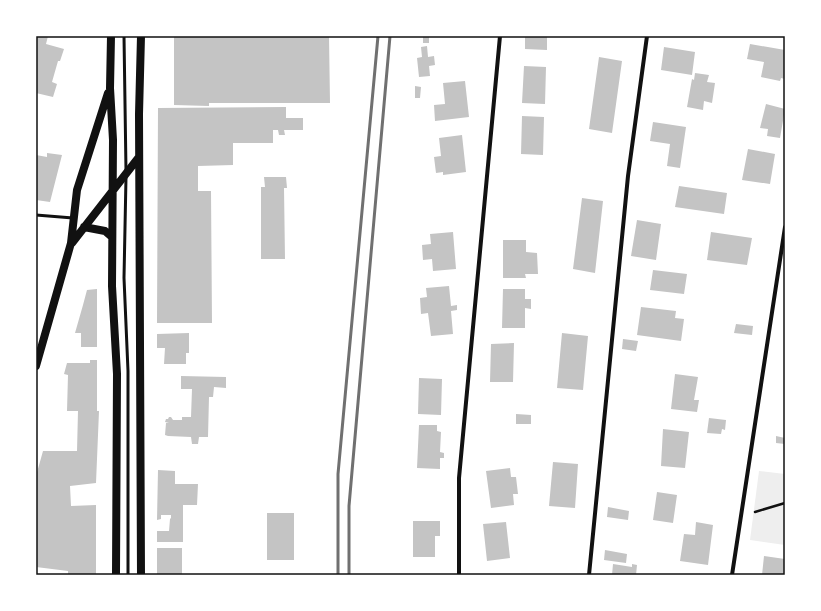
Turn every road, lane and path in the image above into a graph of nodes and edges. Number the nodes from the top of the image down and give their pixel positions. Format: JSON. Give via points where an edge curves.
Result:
{"nodes":[{"id":1,"x":111,"y":36,"type":"edge"},
{"id":2,"x":124,"y":36,"type":"edge"},
{"id":3,"x":141,"y":36,"type":"edge"},
{"id":4,"x":500,"y":36,"type":"edge"},
{"id":5,"x":647,"y":36,"type":"edge"},
{"id":6,"x":110,"y":88,"type":"junction"},
{"id":7,"x":139,"y":157,"type":"junction"},
{"id":8,"x":126,"y":173,"type":"junction"},
{"id":9,"x":112,"y":191,"type":"junction"},
{"id":10,"x":36,"y":215,"type":"edge"},
{"id":11,"x":75,"y":218,"type":"junction"},
{"id":12,"x":84,"y":227,"type":"junction"},
{"id":13,"x":785,"y":227,"type":"edge"},
{"id":14,"x":112,"y":237,"type":"junction"},
{"id":15,"x":71,"y":243,"type":"junction"},
{"id":16,"x":36,"y":366,"type":"edge"},
{"id":17,"x":785,"y":503,"type":"edge"},
{"id":18,"x":739,"y":516,"type":"junction"},
{"id":19,"x":116,"y":575,"type":"edge"},
{"id":20,"x":128,"y":575,"type":"edge"},
{"id":21,"x":141,"y":575,"type":"edge"},
{"id":22,"x":459,"y":575,"type":"edge"},
{"id":23,"x":589,"y":575,"type":"edge"},
{"id":24,"x":732,"y":575,"type":"edge"}],
"edges":[{"from":1,"to":6,"type":"main road"},
{"from":2,"to":8,"type":"lane"},
{"from":3,"to":7,"type":"main road"},
{"from":4,"to":22,"type":"street","via":[[459,478]]},
{"from":5,"to":23,"type":"street","via":[[628,176]]},
{"from":6,"to":9,"type":"main road"},
{"from":6,"to":11,"type":"main road","via":[[77,190]]},
{"from":7,"to":8,"type":"main road"},
{"from":7,"to":21,"type":"main road"},
{"from":8,"to":9,"type":"main road"},
{"from":8,"to":20,"type":"lane","via":[[124,278],[128,371]]},
{"from":9,"to":12,"type":"main road"},
{"from":9,"to":14,"type":"main road"},
{"from":10,"to":11,"type":"lane"},
{"from":11,"to":15,"type":"main road"},
{"from":12,"to":14,"type":"main road","via":[[105,231]]},
{"from":12,"to":15,"type":"main road"},
{"from":13,"to":18,"type":"street"},
{"from":14,"to":19,"type":"main road","via":[[117,374]]},
{"from":15,"to":16,"type":"main road"},
{"from":17,"to":18,"type":"path"},
{"from":18,"to":24,"type":"street"}]}
